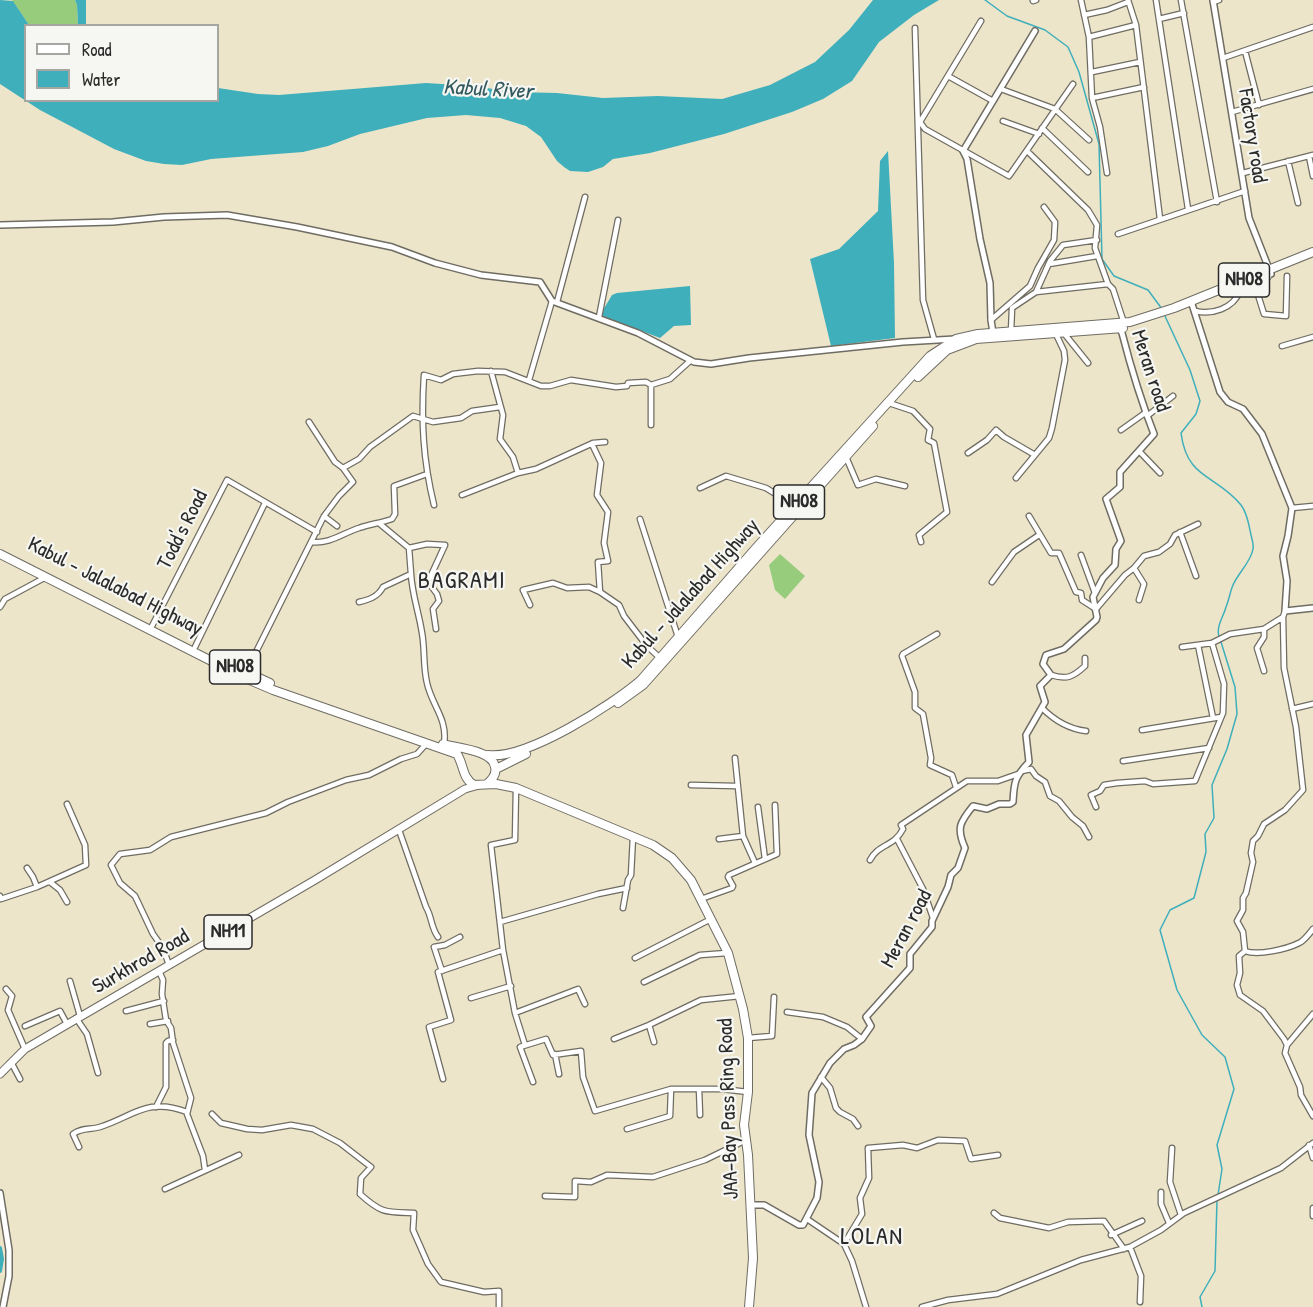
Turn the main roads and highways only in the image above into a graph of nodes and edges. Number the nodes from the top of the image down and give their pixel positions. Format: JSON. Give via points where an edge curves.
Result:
{"nodes":[{"id":1,"x":1313,"y":252,"type":"edge"},
{"id":2,"x":1313,"y":257,"type":"edge"},
{"id":3,"x":1270,"y":272,"type":"junction"},
{"id":4,"x":1237,"y":286,"type":"junction"},
{"id":5,"x":1058,"y":330,"type":"junction"},
{"id":6,"x":912,"y":379,"type":"junction"},
{"id":7,"x":835,"y":465,"type":"junction"},
{"id":8,"x":0,"y":549,"type":"edge"},
{"id":9,"x":759,"y":550,"type":"junction"},
{"id":10,"x":0,"y":554,"type":"edge"},
{"id":11,"x":662,"y":660,"type":"junction"},
{"id":12,"x":559,"y":735,"type":"junction"},
{"id":13,"x":485,"y":754,"type":"junction"},
{"id":14,"x":463,"y":767,"type":"junction"},
{"id":15,"x":496,"y":770,"type":"junction"},
{"id":16,"x":465,"y":776,"type":"junction"},
{"id":17,"x":505,"y":784,"type":"junction"},
{"id":18,"x":483,"y":785,"type":"junction"},
{"id":19,"x":458,"y":793,"type":"junction"},
{"id":20,"x":0,"y":1074,"type":"edge"},
{"id":21,"x":749,"y":1307,"type":"edge"}],
"edges":[{"from":1,"to":3,"type":"highway","name":"Kabul - Jalalabad Highway","number":"NH08"},
{"from":2,"to":3,"type":"highway","name":"Kabul - Jalalabad Highway","number":"NH08"},
{"from":3,"to":4,"type":"highway","name":"Kabul - Jalalabad Highway","number":"NH08"},
{"from":3,"to":4,"type":"highway","name":"Kabul - Jalalabad Highway","number":"NH08"},
{"from":4,"to":5,"type":"highway","name":"Kabul - Jalalabad Highway","number":"NH08","via":[[1140,321]]},
{"from":5,"to":6,"type":"highway","name":"Kabul - Jalalabad Highway","number":"NH08","via":[[976,339],[946,350]]},
{"from":5,"to":6,"type":"highway","name":"Kabul - Jalalabad Highway","number":"NH08","via":[[956,339],[939,348]]},
{"from":6,"to":7,"type":"highway","name":"Kabul - Jalalabad Highway","number":"NH08"},
{"from":6,"to":7,"type":"highway","name":"Kabul - Jalalabad Highway","number":"NH08"},
{"from":7,"to":9,"type":"highway","name":"Kabul - Jalalabad Highway","number":"NH08"},
{"from":8,"to":13,"type":"highway","name":"Kabul - Jalalabad Highway","number":"NH08","via":[[296,694]]},
{"from":9,"to":11,"type":"highway","name":"Kabul - Jalalabad Highway","number":"NH08"},
{"from":9,"to":11,"type":"highway","name":"Kabul - Jalalabad Highway","number":"NH08","via":[[678,637]]},
{"from":10,"to":14,"type":"highway","name":"Kabul - Jalalabad Highway","number":"NH08","via":[[245,678],[457,754]]},
{"from":11,"to":12,"type":"highway","name":"Kabul - Jalalabad Highway","number":"NH08","via":[[624,693]]},
{"from":12,"to":13,"type":"highway","name":"Kabul - Jalalabad Highway","number":"NH08","via":[[519,752]]},
{"from":12,"to":15,"type":"highway","name":"Kabul - Jalalabad Highway","number":"NH08"},
{"from":13,"to":14,"type":"highway","name":"Kabul - Jalalabad Highway","number":"NH08","via":[[473,755]]},
{"from":13,"to":15,"type":"highway"},
{"from":14,"to":16,"type":"highway"},
{"from":15,"to":17,"type":"highway"},
{"from":15,"to":18,"type":"highway","name":"Kabul - Jalalabad Highway","number":"NH08","via":[[491,781]]},
{"from":16,"to":18,"type":"highway","via":[[471,783]]},
{"from":16,"to":19,"type":"main road"},
{"from":17,"to":18,"type":"highway"},
{"from":17,"to":21,"type":"highway","name":"JAA-Bay Pass Ring Road","via":[[652,845],[672,858],[691,880],[728,953],[748,1038],[744,1125],[753,1258]]},
{"from":18,"to":19,"type":"main road","name":"Surkhrod Road","number":"NH11"},
{"from":19,"to":20,"type":"main road","name":"Surkhrod Road","number":"NH11","via":[[25,1049]]}]}
